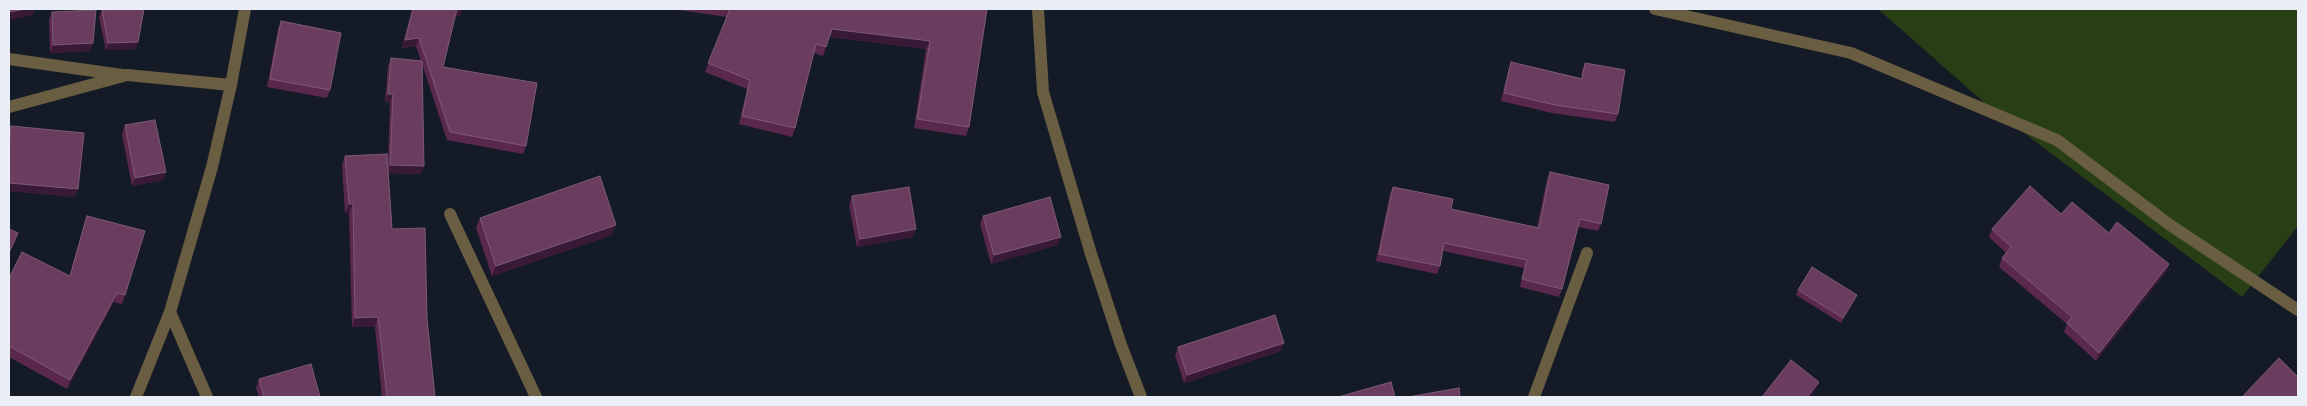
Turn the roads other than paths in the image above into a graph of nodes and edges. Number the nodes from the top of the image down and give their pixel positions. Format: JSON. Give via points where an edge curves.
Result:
{"nodes":[{"id":1,"x":245,"y":9,"type":"edge"},
{"id":2,"x":1038,"y":9,"type":"edge"},
{"id":3,"x":1655,"y":9,"type":"edge"},
{"id":4,"x":9,"y":59,"type":"edge"},
{"id":5,"x":127,"y":75,"type":"junction"},
{"id":6,"x":231,"y":85,"type":"junction"},
{"id":7,"x":9,"y":107,"type":"edge"},
{"id":8,"x":450,"y":214,"type":"dead end"},
{"id":9,"x":1587,"y":253,"type":"dead end"},
{"id":10,"x":2298,"y":310,"type":"edge"},
{"id":11,"x":170,"y":312,"type":"junction"},
{"id":12,"x":136,"y":397,"type":"edge"},
{"id":13,"x":207,"y":397,"type":"edge"},
{"id":14,"x":536,"y":397,"type":"edge"},
{"id":15,"x":1141,"y":397,"type":"edge"},
{"id":16,"x":1534,"y":397,"type":"edge"}],
"edges":[{"from":1,"to":6,"type":"street"},
{"from":2,"to":15,"type":"street","via":[[1043,92],[1091,254]]},
{"from":3,"to":10,"type":"street","via":[[1852,52],[2057,140],[2170,225]]},
{"from":4,"to":5,"type":"street"},
{"from":5,"to":6,"type":"street"},
{"from":5,"to":7,"type":"street"},
{"from":6,"to":11,"type":"street","via":[[212,167]]},
{"from":8,"to":14,"type":"street"},
{"from":9,"to":16,"type":"street"},
{"from":11,"to":12,"type":"street"},
{"from":11,"to":13,"type":"street"}]}
